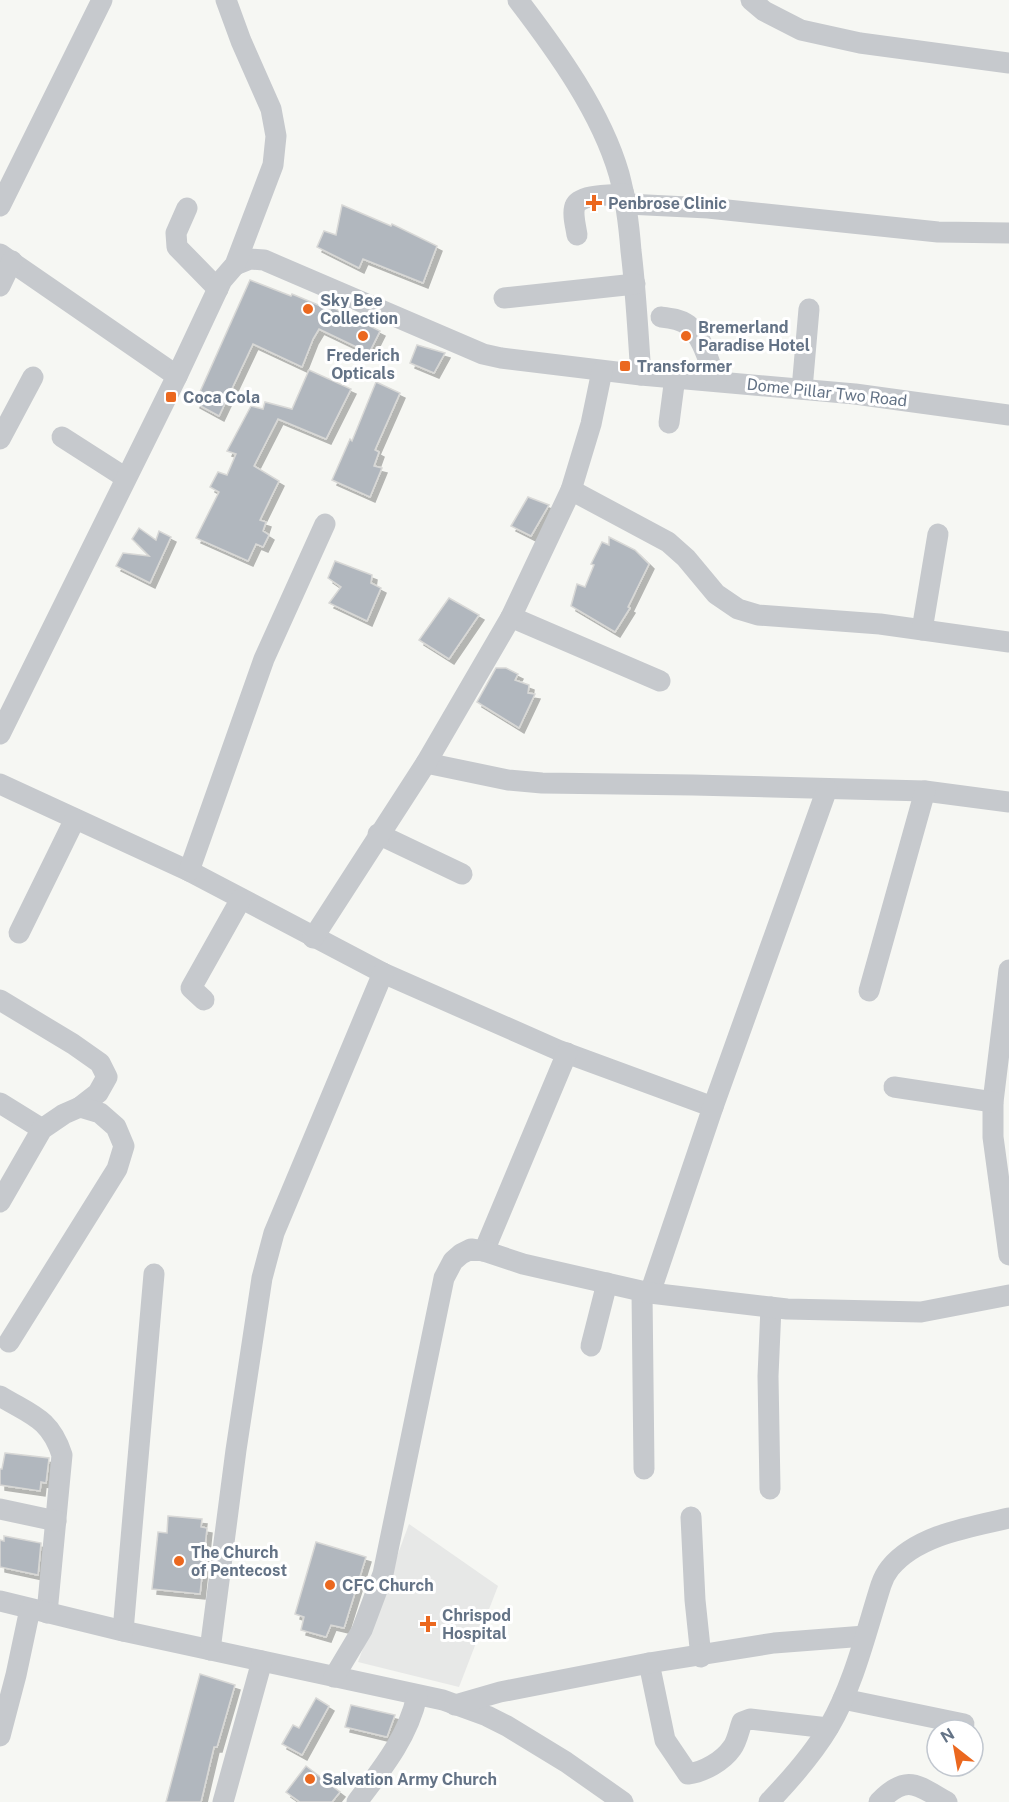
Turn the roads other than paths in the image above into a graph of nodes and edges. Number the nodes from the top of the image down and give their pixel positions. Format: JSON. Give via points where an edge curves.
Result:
{"nodes":[{"id":1,"x":102,"y":0,"type":"edge"},
{"id":2,"x":226,"y":0,"type":"edge"},
{"id":3,"x":518,"y":0,"type":"edge"},
{"id":4,"x":751,"y":0,"type":"edge"},
{"id":5,"x":1009,"y":63,"type":"edge"},
{"id":6,"x":625,"y":199,"type":"junction"},
{"id":7,"x":0,"y":206,"type":"edge"},
{"id":8,"x":187,"y":208,"type":"dead end"},
{"id":9,"x":1009,"y":234,"type":"edge"},
{"id":10,"x":577,"y":235,"type":"dead end"},
{"id":11,"x":6,"y":257,"type":"edge"},
{"id":12,"x":235,"y":265,"type":"junction"},
{"id":13,"x":635,"y":284,"type":"junction"},
{"id":14,"x":0,"y":286,"type":"edge"},
{"id":15,"x":218,"y":289,"type":"junction"},
{"id":16,"x":504,"y":298,"type":"dead end"},
{"id":17,"x":809,"y":309,"type":"dead end"},
{"id":18,"x":661,"y":317,"type":"dead end"},
{"id":19,"x":602,"y":371,"type":"junction"},
{"id":20,"x":641,"y":375,"type":"junction"},
{"id":21,"x":177,"y":376,"type":"junction"},
{"id":22,"x":33,"y":377,"type":"dead end"},
{"id":23,"x":675,"y":377,"type":"junction"},
{"id":24,"x":716,"y":380,"type":"junction"},
{"id":25,"x":802,"y":388,"type":"junction"},
{"id":26,"x":1009,"y":415,"type":"edge"},
{"id":27,"x":669,"y":423,"type":"dead end"},
{"id":28,"x":62,"y":437,"type":"dead end"},
{"id":29,"x":0,"y":439,"type":"edge"},
{"id":30,"x":126,"y":478,"type":"junction"},
{"id":31,"x":571,"y":490,"type":"junction"},
{"id":32,"x":326,"y":524,"type":"dead end"},
{"id":33,"x":938,"y":534,"type":"dead end"},
{"id":34,"x":511,"y":617,"type":"junction"},
{"id":35,"x":922,"y":630,"type":"junction"},
{"id":36,"x":1009,"y":642,"type":"edge"},
{"id":37,"x":660,"y":681,"type":"dead end"},
{"id":38,"x":0,"y":734,"type":"edge"},
{"id":39,"x":426,"y":763,"type":"junction"},
{"id":40,"x":0,"y":784,"type":"edge"},
{"id":41,"x":828,"y":789,"type":"junction"},
{"id":42,"x":925,"y":791,"type":"junction"},
{"id":43,"x":1009,"y":802,"type":"edge"},
{"id":44,"x":75,"y":819,"type":"junction"},
{"id":45,"x":378,"y":834,"type":"junction"},
{"id":46,"x":189,"y":871,"type":"junction"},
{"id":47,"x":462,"y":874,"type":"dead end"},
{"id":48,"x":241,"y":899,"type":"junction"},
{"id":49,"x":19,"y":933,"type":"dead end"},
{"id":50,"x":313,"y":938,"type":"junction"},
{"id":51,"x":1009,"y":970,"type":"edge"},
{"id":52,"x":383,"y":973,"type":"junction"},
{"id":53,"x":869,"y":990,"type":"dead end"},
{"id":54,"x":0,"y":1000,"type":"edge"},
{"id":55,"x":204,"y":1000,"type":"dead end"},
{"id":56,"x":567,"y":1053,"type":"junction"},
{"id":57,"x":894,"y":1087,"type":"dead end"},
{"id":58,"x":993,"y":1102,"type":"junction"},
{"id":59,"x":0,"y":1103,"type":"edge"},
{"id":60,"x":80,"y":1107,"type":"junction"},
{"id":61,"x":713,"y":1107,"type":"junction"},
{"id":62,"x":42,"y":1129,"type":"junction"},
{"id":63,"x":0,"y":1202,"type":"edge"},
{"id":64,"x":484,"y":1251,"type":"junction"},
{"id":65,"x":1009,"y":1255,"type":"edge"},
{"id":66,"x":154,"y":1274,"type":"dead end"},
{"id":67,"x":606,"y":1283,"type":"junction"},
{"id":68,"x":646,"y":1292,"type":"junction"},
{"id":69,"x":1009,"y":1294,"type":"edge"},
{"id":70,"x":771,"y":1307,"type":"junction"},
{"id":71,"x":9,"y":1342,"type":"dead end"},
{"id":72,"x":591,"y":1346,"type":"dead end"},
{"id":73,"x":0,"y":1396,"type":"edge"},
{"id":74,"x":644,"y":1469,"type":"dead end"},
{"id":75,"x":770,"y":1489,"type":"dead end"},
{"id":76,"x":0,"y":1509,"type":"edge"},
{"id":77,"x":692,"y":1517,"type":"dead end"},
{"id":78,"x":1009,"y":1518,"type":"edge"},
{"id":79,"x":56,"y":1521,"type":"junction"},
{"id":80,"x":0,"y":1601,"type":"edge"},
{"id":81,"x":38,"y":1611,"type":"junction"},
{"id":82,"x":123,"y":1631,"type":"junction"},
{"id":83,"x":865,"y":1636,"type":"junction"},
{"id":84,"x":210,"y":1650,"type":"junction"},
{"id":85,"x":701,"y":1656,"type":"junction"},
{"id":86,"x":262,"y":1661,"type":"junction"},
{"id":87,"x":649,"y":1663,"type":"junction"},
{"id":88,"x":334,"y":1677,"type":"junction"},
{"id":89,"x":417,"y":1695,"type":"junction"},
{"id":90,"x":843,"y":1699,"type":"junction"},
{"id":91,"x":455,"y":1705,"type":"junction"},
{"id":92,"x":935,"y":1718,"type":"edge"},
{"id":93,"x":828,"y":1728,"type":"junction"},
{"id":94,"x":0,"y":1736,"type":"edge"},
{"id":95,"x":223,"y":1802,"type":"edge"},
{"id":96,"x":357,"y":1802,"type":"edge"},
{"id":97,"x":623,"y":1802,"type":"edge"},
{"id":98,"x":769,"y":1802,"type":"edge"},
{"id":99,"x":879,"y":1802,"type":"edge"},
{"id":100,"x":947,"y":1802,"type":"edge"}],
"edges":[{"from":1,"to":7,"type":"street"},
{"from":2,"to":12,"type":"street","via":[[271,109],[276,136],[273,165]]},
{"from":3,"to":6,"type":"street","via":[[587,104],[614,157]]},
{"from":4,"to":5,"type":"street","via":[[801,30],[860,43]]},
{"from":6,"to":9,"type":"street","via":[[938,232]]},
{"from":6,"to":10,"type":"street","via":[[589,197],[579,201],[574,212]]},
{"from":6,"to":13,"type":"street"},
{"from":8,"to":15,"type":"street","via":[[176,233],[177,247]]},
{"from":11,"to":14,"type":"street"},
{"from":11,"to":21,"type":"street"},
{"from":12,"to":15,"type":"street"},
{"from":12,"to":19,"type":"street","name":"Dome Pillar Two Road","via":[[250,259],[264,260],[483,354]]},
{"from":13,"to":16,"type":"street"},
{"from":13,"to":20,"type":"street"},
{"from":15,"to":21,"type":"street"},
{"from":17,"to":25,"type":"street"},
{"from":18,"to":24,"type":"street","via":[[688,325]]},
{"from":19,"to":20,"type":"street","name":"Dome Pillar Two Road"},
{"from":19,"to":31,"type":"street"},
{"from":20,"to":23,"type":"street","name":"Dome Pillar Two Road"},
{"from":21,"to":30,"type":"street"},
{"from":22,"to":29,"type":"street"},
{"from":23,"to":24,"type":"street","name":"Dome Pillar Two Road"},
{"from":23,"to":27,"type":"street"},
{"from":24,"to":25,"type":"street","name":"Dome Pillar Two Road"},
{"from":25,"to":26,"type":"street","name":"Dome Pillar Two Road"},
{"from":28,"to":30,"type":"street"},
{"from":30,"to":38,"type":"street"},
{"from":31,"to":34,"type":"street"},
{"from":31,"to":35,"type":"street","via":[[668,542],[716,594],[738,609],[758,615]]},
{"from":32,"to":46,"type":"street","via":[[264,659]]},
{"from":33,"to":35,"type":"street"},
{"from":34,"to":37,"type":"street"},
{"from":34,"to":39,"type":"street"},
{"from":35,"to":36,"type":"street"},
{"from":39,"to":41,"type":"street","via":[[542,783]]},
{"from":39,"to":45,"type":"street"},
{"from":40,"to":44,"type":"street"},
{"from":41,"to":42,"type":"street"},
{"from":41,"to":61,"type":"street"},
{"from":42,"to":43,"type":"street"},
{"from":42,"to":53,"type":"street"},
{"from":44,"to":46,"type":"street"},
{"from":44,"to":49,"type":"street"},
{"from":45,"to":47,"type":"street"},
{"from":45,"to":50,"type":"street"},
{"from":46,"to":48,"type":"street"},
{"from":48,"to":50,"type":"street"},
{"from":48,"to":55,"type":"street","via":[[191,988]]},
{"from":50,"to":52,"type":"street"},
{"from":51,"to":58,"type":"street"},
{"from":52,"to":56,"type":"street"},
{"from":52,"to":84,"type":"street","via":[[273,1233],[236,1450]]},
{"from":54,"to":60,"type":"street","via":[[100,1063],[107,1077],[98,1093]]},
{"from":56,"to":61,"type":"street"},
{"from":56,"to":64,"type":"street"},
{"from":57,"to":58,"type":"street"},
{"from":58,"to":65,"type":"street","via":[[993,1137]]},
{"from":59,"to":62,"type":"street"},
{"from":60,"to":62,"type":"street"},
{"from":60,"to":71,"type":"street","via":[[100,1113],[116,1127],[124,1146],[117,1169]]},
{"from":61,"to":68,"type":"street"},
{"from":62,"to":63,"type":"street"},
{"from":64,"to":67,"type":"street"},
{"from":64,"to":88,"type":"street","via":[[461,1254],[444,1278],[383,1574],[362,1630]]},
{"from":66,"to":82,"type":"street"},
{"from":67,"to":68,"type":"street"},
{"from":67,"to":72,"type":"street"},
{"from":68,"to":70,"type":"street"},
{"from":68,"to":74,"type":"street"},
{"from":69,"to":70,"type":"street","via":[[921,1312]]},
{"from":70,"to":75,"type":"street"},
{"from":73,"to":79,"type":"street","via":[[46,1424],[57,1441],[62,1455]]},
{"from":76,"to":79,"type":"street"},
{"from":77,"to":85,"type":"street"},
{"from":78,"to":83,"type":"street","via":[[952,1532],[903,1555],[889,1569],[881,1585]]},
{"from":79,"to":81,"type":"street"},
{"from":80,"to":81,"type":"street"},
{"from":81,"to":82,"type":"street"},
{"from":81,"to":94,"type":"street"},
{"from":82,"to":84,"type":"street"},
{"from":83,"to":85,"type":"street","via":[[774,1643]]},
{"from":83,"to":90,"type":"street"},
{"from":84,"to":86,"type":"street"},
{"from":85,"to":87,"type":"street"},
{"from":86,"to":88,"type":"street"},
{"from":86,"to":95,"type":"street"},
{"from":87,"to":91,"type":"street","via":[[500,1692]]},
{"from":87,"to":93,"type":"street","via":[[665,1740],[688,1774],[702,1771],[734,1747],[742,1722],[750,1719]]},
{"from":88,"to":89,"type":"street"},
{"from":89,"to":91,"type":"street"},
{"from":89,"to":96,"type":"street","via":[[408,1726]]},
{"from":90,"to":92,"type":"street"},
{"from":90,"to":93,"type":"street"},
{"from":91,"to":97,"type":"street","via":[[507,1726]]},
{"from":93,"to":98,"type":"street","via":[[792,1778]]},
{"from":99,"to":100,"type":"street","via":[[904,1784],[917,1785]]}]}
